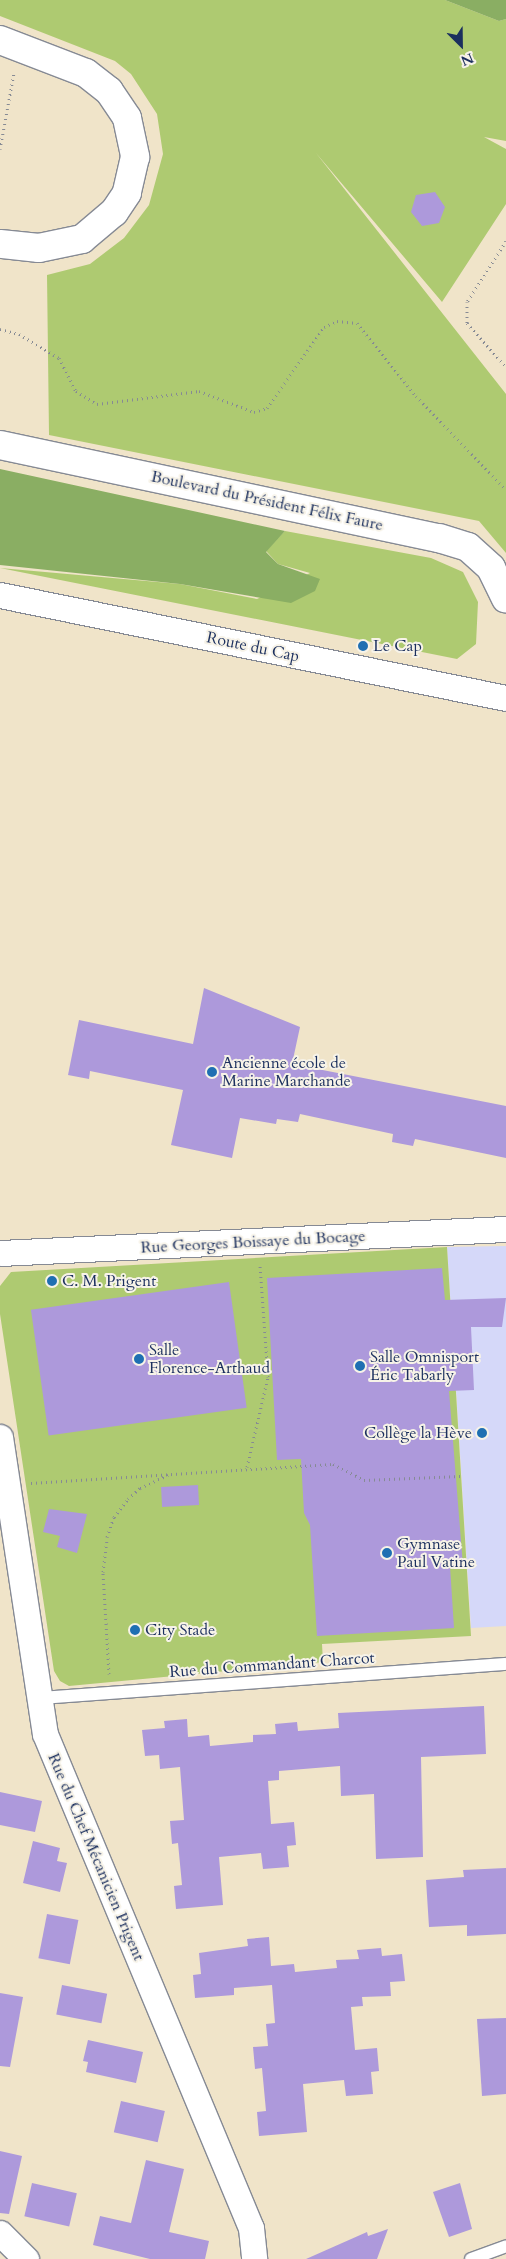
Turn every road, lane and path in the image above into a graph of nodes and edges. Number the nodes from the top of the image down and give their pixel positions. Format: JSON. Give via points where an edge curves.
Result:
{"nodes":[{"id":1,"x":0,"y":40,"type":"edge"},
{"id":2,"x":15,"y":68,"type":"dead end"},
{"id":3,"x":0,"y":149,"type":"edge"},
{"id":4,"x":506,"y":241,"type":"edge"},
{"id":5,"x":0,"y":244,"type":"edge"},
{"id":6,"x":0,"y":329,"type":"edge"},
{"id":7,"x":506,"y":367,"type":"edge"},
{"id":8,"x":0,"y":445,"type":"edge"},
{"id":9,"x":506,"y":490,"type":"edge"},
{"id":10,"x":0,"y":594,"type":"edge"},
{"id":11,"x":506,"y":599,"type":"edge"},
{"id":12,"x":506,"y":698,"type":"edge"},
{"id":13,"x":506,"y":1229,"type":"edge"},
{"id":14,"x":239,"y":1244,"type":"junction"},
{"id":15,"x":0,"y":1253,"type":"edge"},
{"id":16,"x":0,"y":1437,"type":"edge"},
{"id":17,"x":247,"y":1467,"type":"junction"},
{"id":18,"x":176,"y":1472,"type":"junction"},
{"id":19,"x":461,"y":1476,"type":"dead end"},
{"id":20,"x":7,"y":1486,"type":"junction"},
{"id":21,"x":506,"y":1664,"type":"edge"},
{"id":22,"x":110,"y":1693,"type":"junction"},
{"id":23,"x":40,"y":1698,"type":"junction"},
{"id":24,"x":0,"y":2233,"type":"edge"},
{"id":25,"x":506,"y":2246,"type":"edge"},
{"id":26,"x":26,"y":2259,"type":"edge"},
{"id":27,"x":254,"y":2259,"type":"edge"},
{"id":28,"x":471,"y":2259,"type":"edge"}],
"edges":[{"from":1,"to":5,"type":"street","via":[[86,73],[109,91],[127,118],[135,157],[126,193],[114,212],[82,239],[39,248]]},
{"from":2,"to":3,"type":"path"},
{"from":4,"to":7,"type":"path","via":[[468,302],[467,323]]},
{"from":6,"to":9,"type":"path","via":[[19,334],[59,358],[76,391],[97,404],[199,391],[254,412],[267,408],[324,327],[337,321],[357,323],[416,396]]},
{"from":8,"to":11,"type":"street","name":"Boulevard du Président Félix Faure","via":[[439,538],[468,547],[491,568]]},
{"from":10,"to":12,"type":"street","name":"Route du Cap"},
{"from":13,"to":14,"type":"street","name":"Rue Georges Boissaye du Bocage"},
{"from":14,"to":15,"type":"street","name":"Rue Georges Boissaye du Bocage"},
{"from":14,"to":17,"type":"path","via":[[240,1255],[259,1256],[268,1377]]},
{"from":16,"to":20,"type":"street","name":"Rue du Chef Mécanicien Prigent"},
{"from":17,"to":18,"type":"path"},
{"from":17,"to":19,"type":"path","via":[[333,1464],[364,1480]]},
{"from":18,"to":20,"type":"path"},
{"from":18,"to":22,"type":"path","via":[[140,1488],[114,1517],[107,1537],[103,1572]]},
{"from":20,"to":23,"type":"street","name":"Rue du Chef Mécanicien Prigent"},
{"from":21,"to":22,"type":"lane","name":"Rue du Commandant Charcot"},
{"from":22,"to":23,"type":"lane","name":"Rue du Commandant Charcot"},
{"from":23,"to":27,"type":"street","name":"Rue du Chef Mécanicien Prigent","via":[[45,1734],[60,1775],[251,2228]]},
{"from":24,"to":26,"type":"street"},
{"from":25,"to":28,"type":"lane"}]}
